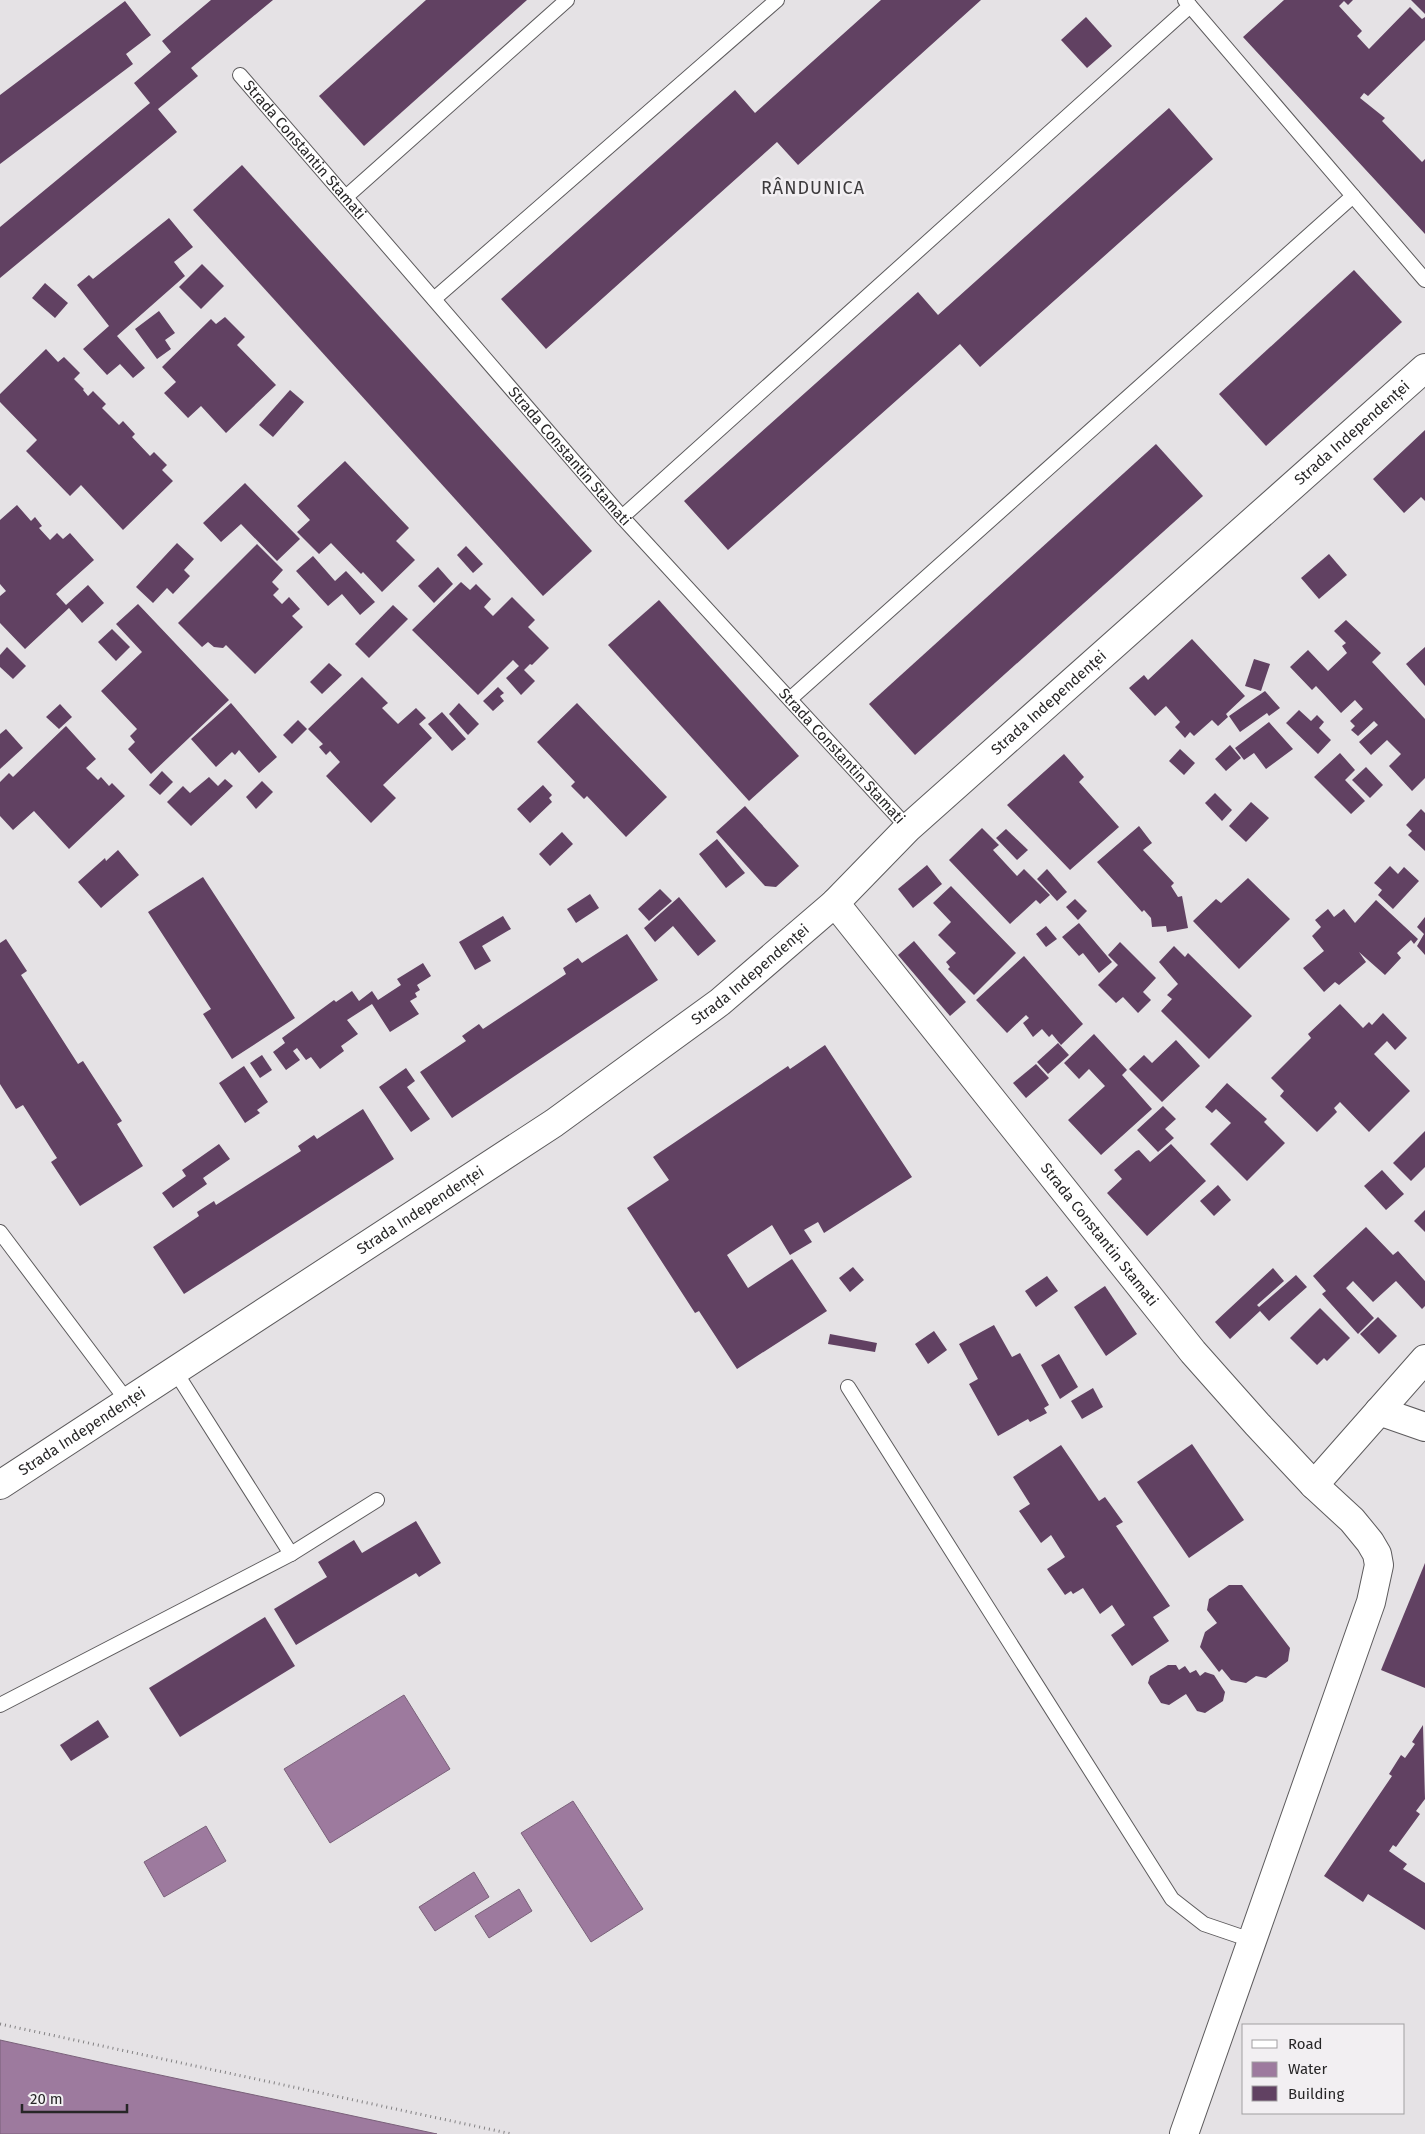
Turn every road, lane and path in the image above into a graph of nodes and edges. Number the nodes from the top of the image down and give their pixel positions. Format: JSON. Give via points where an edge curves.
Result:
{"nodes":[{"id":1,"x":567,"y":0,"type":"edge"},
{"id":2,"x":777,"y":0,"type":"edge"},
{"id":3,"x":1188,"y":3,"type":"edge"},
{"id":4,"x":240,"y":75,"type":"dead end"},
{"id":5,"x":346,"y":196,"type":"junction"},
{"id":6,"x":1353,"y":196,"type":"junction"},
{"id":7,"x":1425,"y":280,"type":"edge"},
{"id":8,"x":434,"y":299,"type":"junction"},
{"id":9,"x":1425,"y":368,"type":"edge"},
{"id":10,"x":622,"y":517,"type":"junction"},
{"id":11,"x":790,"y":699,"type":"junction"},
{"id":12,"x":908,"y":828,"type":"junction"},
{"id":13,"x":835,"y":902,"type":"junction"},
{"id":14,"x":0,"y":1232,"type":"edge"},
{"id":15,"x":1425,"y":1359,"type":"edge"},
{"id":16,"x":175,"y":1371,"type":"junction"},
{"id":17,"x":848,"y":1387,"type":"dead end"},
{"id":18,"x":128,"y":1402,"type":"junction"},
{"id":19,"x":1379,"y":1411,"type":"junction"},
{"id":20,"x":1425,"y":1427,"type":"edge"},
{"id":21,"x":0,"y":1485,"type":"edge"},
{"id":22,"x":1314,"y":1485,"type":"junction"},
{"id":23,"x":377,"y":1500,"type":"dead end"},
{"id":24,"x":291,"y":1554,"type":"junction"},
{"id":25,"x":0,"y":1705,"type":"edge"},
{"id":26,"x":1251,"y":1940,"type":"junction"},
{"id":27,"x":0,"y":2024,"type":"edge"},
{"id":28,"x":512,"y":2134,"type":"edge"},
{"id":29,"x":1184,"y":2134,"type":"edge"}],
"edges":[{"from":1,"to":5,"type":"lane"},
{"from":2,"to":8,"type":"lane"},
{"from":3,"to":6,"type":"lane"},
{"from":3,"to":10,"type":"lane"},
{"from":4,"to":5,"type":"lane","name":"Strada Constantin Stamati"},
{"from":5,"to":8,"type":"lane","name":"Strada Constantin Stamati"},
{"from":6,"to":7,"type":"lane"},
{"from":6,"to":11,"type":"lane"},
{"from":8,"to":10,"type":"lane","name":"Strada Constantin Stamati"},
{"from":9,"to":12,"type":"street","name":"Strada Independenței"},
{"from":10,"to":11,"type":"lane","name":"Strada Constantin Stamati"},
{"from":11,"to":12,"type":"lane","name":"Strada Constantin Stamati"},
{"from":12,"to":13,"type":"street","name":"Strada Independenței"},
{"from":13,"to":16,"type":"street","name":"Strada Independenței","via":[[720,1002],[554,1123]]},
{"from":13,"to":22,"type":"street","name":"Strada Constantin Stamati","via":[[1193,1352]]},
{"from":14,"to":18,"type":"lane"},
{"from":15,"to":19,"type":"street"},
{"from":16,"to":18,"type":"street","name":"Strada Independenței"},
{"from":16,"to":24,"type":"lane"},
{"from":17,"to":26,"type":"lane","via":[[1172,1899],[1204,1924]]},
{"from":18,"to":21,"type":"street","name":"Strada Independenței"},
{"from":19,"to":20,"type":"street"},
{"from":19,"to":22,"type":"street"},
{"from":22,"to":26,"type":"street","name":"Strada Constantin Stamati","via":[[1352,1520],[1370,1542],[1377,1554],[1379,1574]]},
{"from":23,"to":24,"type":"lane"},
{"from":24,"to":25,"type":"lane"},
{"from":26,"to":29,"type":"street"},
{"from":27,"to":28,"type":"path"}]}
